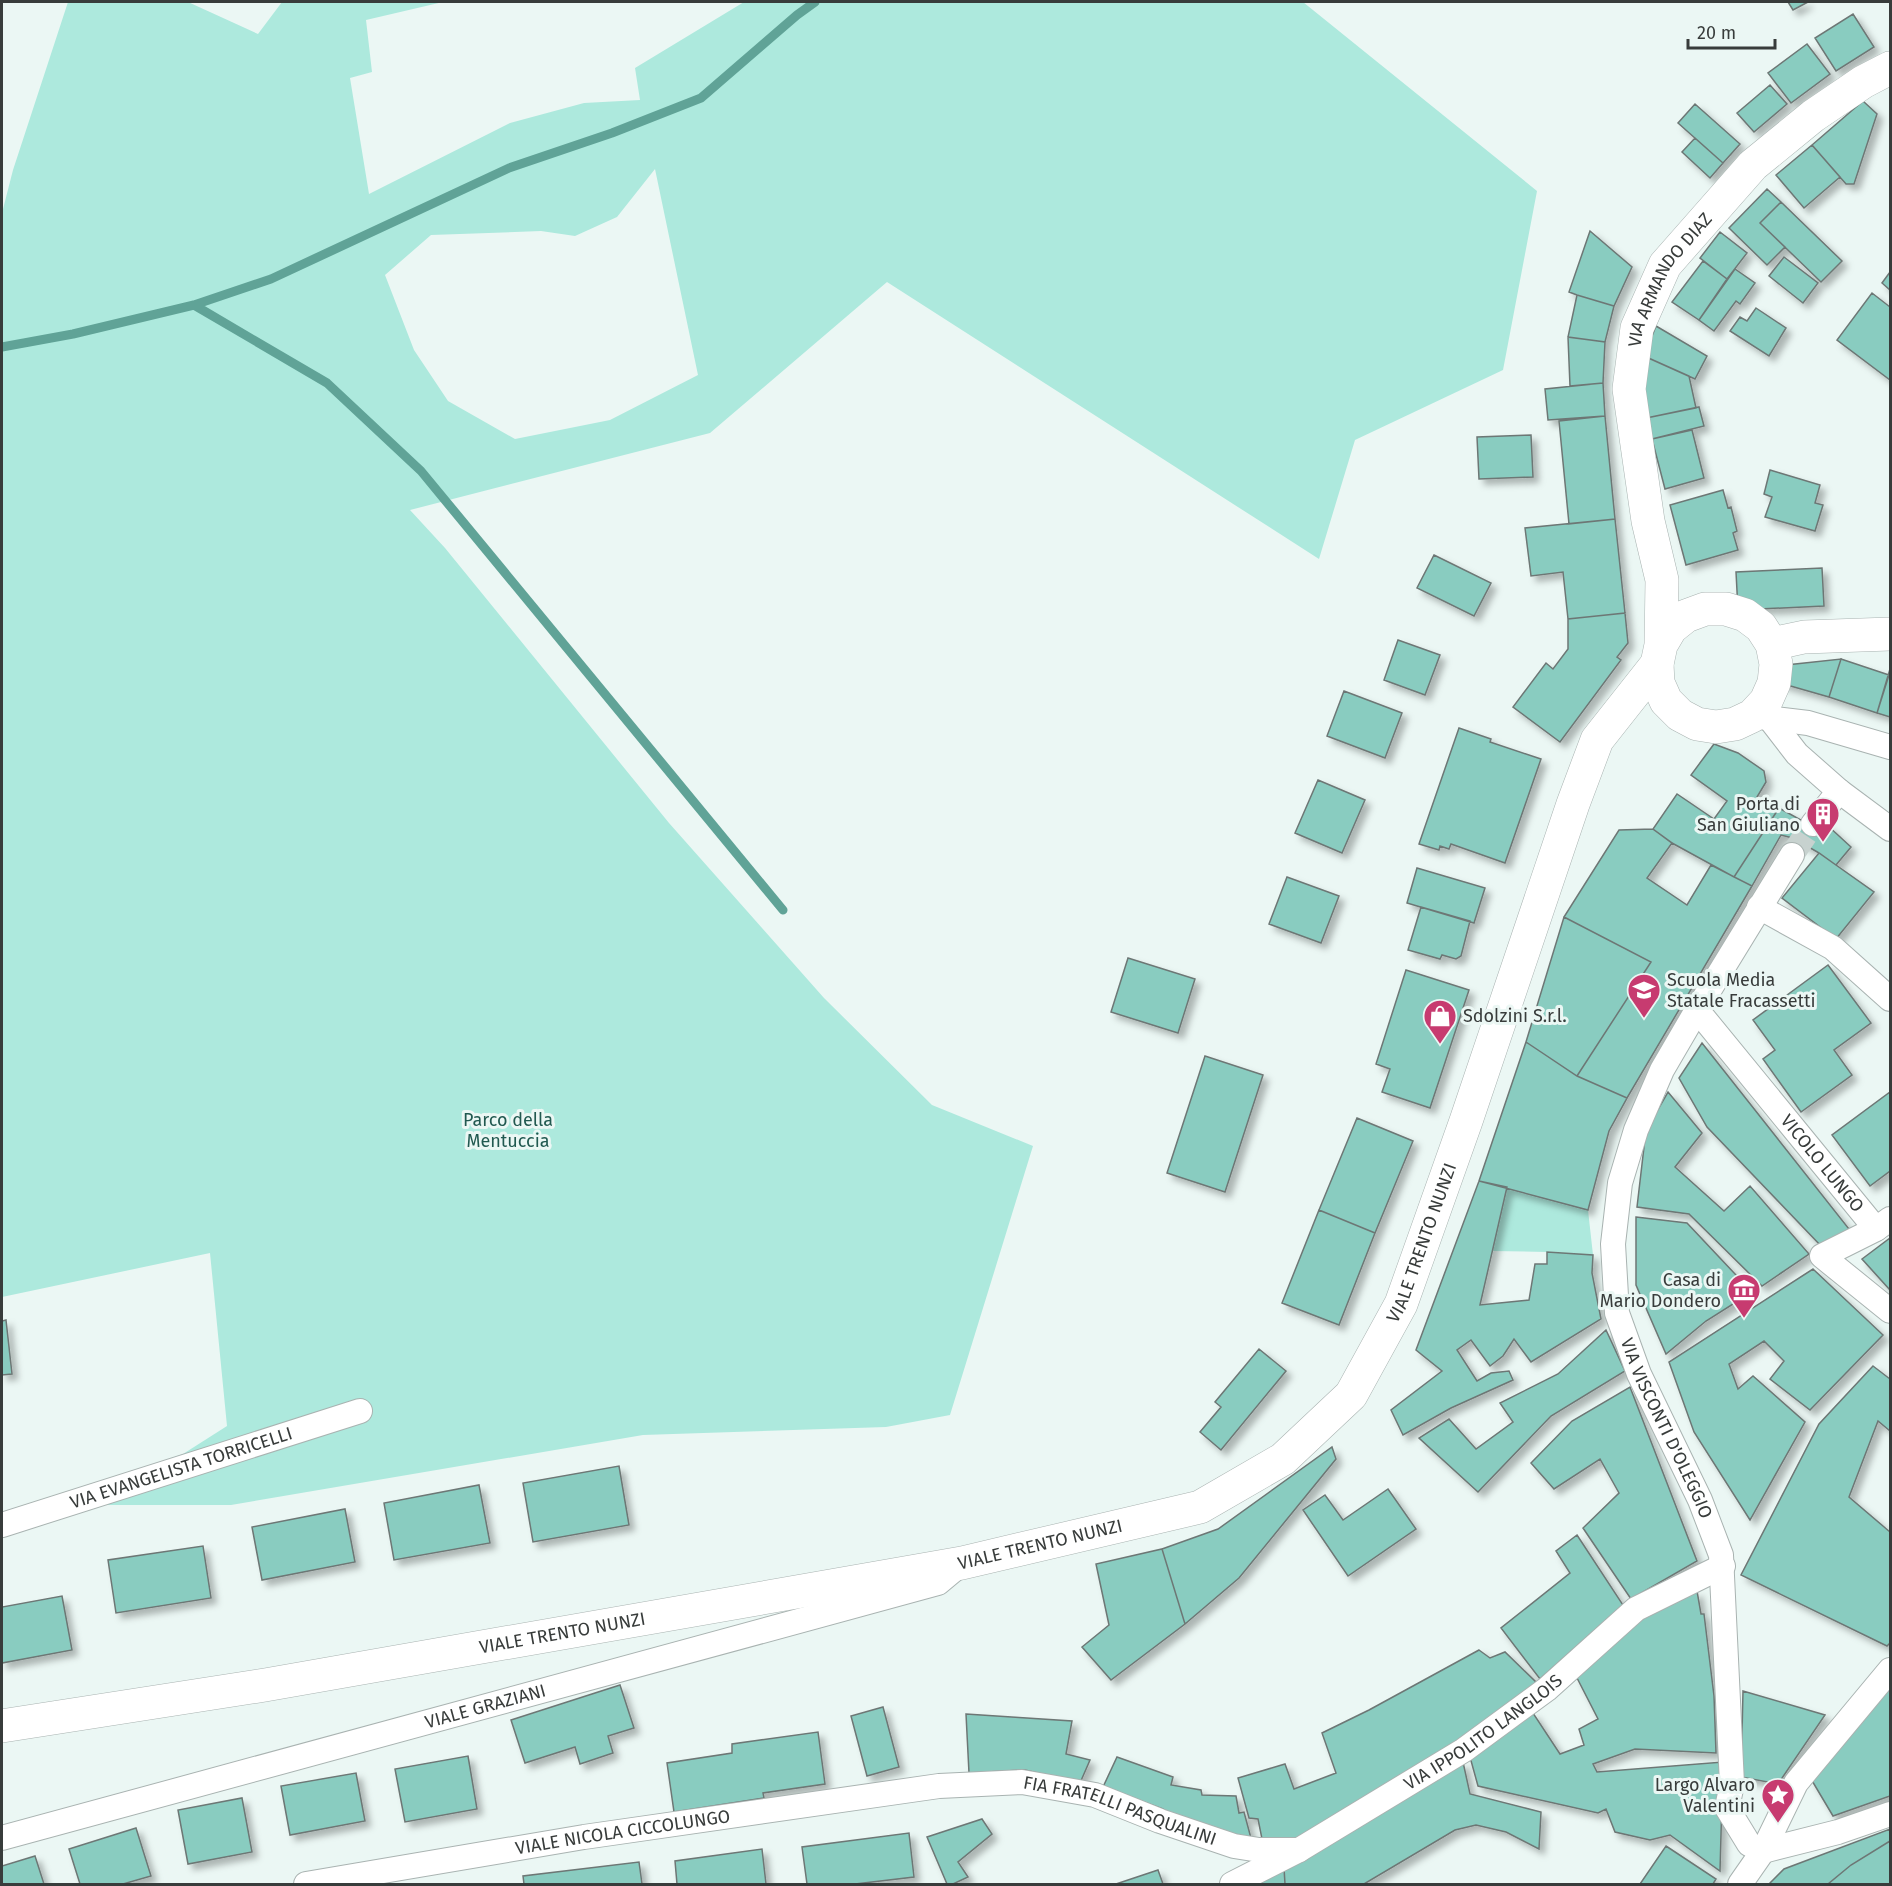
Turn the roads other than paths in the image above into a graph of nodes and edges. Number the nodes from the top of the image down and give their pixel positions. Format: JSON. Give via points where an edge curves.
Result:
{"nodes":[{"id":1,"x":1890,"y":68,"type":"edge"},
{"id":2,"x":1662,"y":580,"type":"junction"},
{"id":3,"x":1705,"y":609,"type":"junction"},
{"id":4,"x":1890,"y":634,"type":"edge"},
{"id":5,"x":1772,"y":644,"type":"junction"},
{"id":6,"x":1659,"y":654,"type":"junction"},
{"id":7,"x":1666,"y":701,"type":"junction"},
{"id":8,"x":1761,"y":717,"type":"junction"},
{"id":9,"x":1597,"y":740,"type":"junction"},
{"id":10,"x":1890,"y":747,"type":"edge"},
{"id":11,"x":1839,"y":790,"type":"junction"},
{"id":12,"x":1813,"y":824,"type":"tunnel mouth"},
{"id":13,"x":1890,"y":829,"type":"edge"},
{"id":14,"x":1792,"y":855,"type":"tunnel mouth"},
{"id":15,"x":1759,"y":907,"type":"junction"},
{"id":16,"x":1890,"y":999,"type":"edge"},
{"id":17,"x":1697,"y":1010,"type":"junction"},
{"id":18,"x":1883,"y":1224,"type":"edge"},
{"id":19,"x":1890,"y":1311,"type":"edge"},
{"id":20,"x":360,"y":1411,"type":"dead end"},
{"id":21,"x":2,"y":1526,"type":"edge"},
{"id":22,"x":962,"y":1563,"type":"junction"},
{"id":23,"x":1723,"y":1566,"type":"junction"},
{"id":24,"x":1890,"y":1670,"type":"edge"},
{"id":25,"x":2,"y":1726,"type":"edge"},
{"id":26,"x":939,"y":1786,"type":"joint"},
{"id":27,"x":1890,"y":1814,"type":"edge"},
{"id":28,"x":2,"y":1838,"type":"edge"},
{"id":29,"x":1299,"y":1850,"type":"junction"},
{"id":30,"x":1763,"y":1851,"type":"junction"},
{"id":31,"x":306,"y":1884,"type":"edge"},
{"id":32,"x":1232,"y":1884,"type":"edge"},
{"id":33,"x":1740,"y":1884,"type":"edge"}],
"edges":[{"from":1,"to":2,"type":"main road","name":"VIA ARMANDO DIAZ","via":[[1813,116],[1753,165],[1665,266],[1637,328],[1629,389],[1648,521]]},
{"from":2,"to":3,"type":"main road"},
{"from":2,"to":6,"type":"main road","name":"VIA ARMANDO DIAZ"},
{"from":3,"to":5,"type":"main road","via":[[1726,609],[1745,615],[1761,627]]},
{"from":3,"to":6,"type":"main road","via":[[1686,616],[1671,628]]},
{"from":4,"to":5,"type":"main road","via":[[1804,637]]},
{"from":5,"to":8,"type":"main road","via":[[1774,683]]},
{"from":6,"to":7,"type":"main road","via":[[1658,683]]},
{"from":6,"to":9,"type":"main road","name":"VIALE TRENTO NUNZI"},
{"from":7,"to":8,"type":"main road","via":[[1696,724],[1716,727]]},
{"from":7,"to":9,"type":"main road"},
{"from":8,"to":10,"type":"street","via":[[1808,723]]},
{"from":8,"to":11,"type":"street"},
{"from":9,"to":22,"type":"main road","name":"VIALE TRENTO NUNZI","via":[[1401,1304],[1351,1395],[1283,1459],[1200,1507]]},
{"from":11,"to":12,"type":"street"},
{"from":11,"to":13,"type":"street"},
{"from":14,"to":15,"type":"street","name":"VIA VISCONTI D'OLEGGIO"},
{"from":15,"to":16,"type":"street","via":[[1833,948]]},
{"from":15,"to":17,"type":"street","name":"VIA VISCONTI D'OLEGGIO"},
{"from":17,"to":18,"type":"street","name":"VICOLO LUNGO"},
{"from":17,"to":23,"type":"street","name":"VIA VISCONTI D'OLEGGIO","via":[[1662,1070],[1636,1130],[1620,1183],[1613,1244],[1617,1313],[1639,1374],[1700,1500]]},
{"from":18,"to":19,"type":"street","name":"VICOLO LUNGO","via":[[1822,1256]]},
{"from":20,"to":21,"type":"street","name":"VIA EVANGELISTA TORRICELLI"},
{"from":22,"to":25,"type":"main road","name":"VIALE TRENTO NUNZI","via":[[265,1685]]},
{"from":22,"to":28,"type":"street","name":"VIALE GRAZIANI","via":[[938,1583]]},
{"from":23,"to":29,"type":"street","name":"VIA IPPOLITO LANGLOIS","via":[[1636,1609],[1547,1689],[1464,1750]]},
{"from":23,"to":30,"type":"street","name":"VIA VISCONTI D'OLEGGIO","via":[[1732,1784],[1727,1808],[1749,1844]]},
{"from":24,"to":30,"type":"street","via":[[1796,1783]]},
{"from":26,"to":29,"type":"street","name":"FIA FRATELLI PASQUALINI","via":[[1022,1782],[1095,1796],[1234,1846]]},
{"from":26,"to":31,"type":"street","name":"VIALE NICOLA CICCOLUNGO","via":[[584,1837]]},
{"from":27,"to":30,"type":"street"},
{"from":29,"to":32,"type":"street","name":"VIA IPPOLITO LANGLOIS"},
{"from":30,"to":33,"type":"street"}]}
